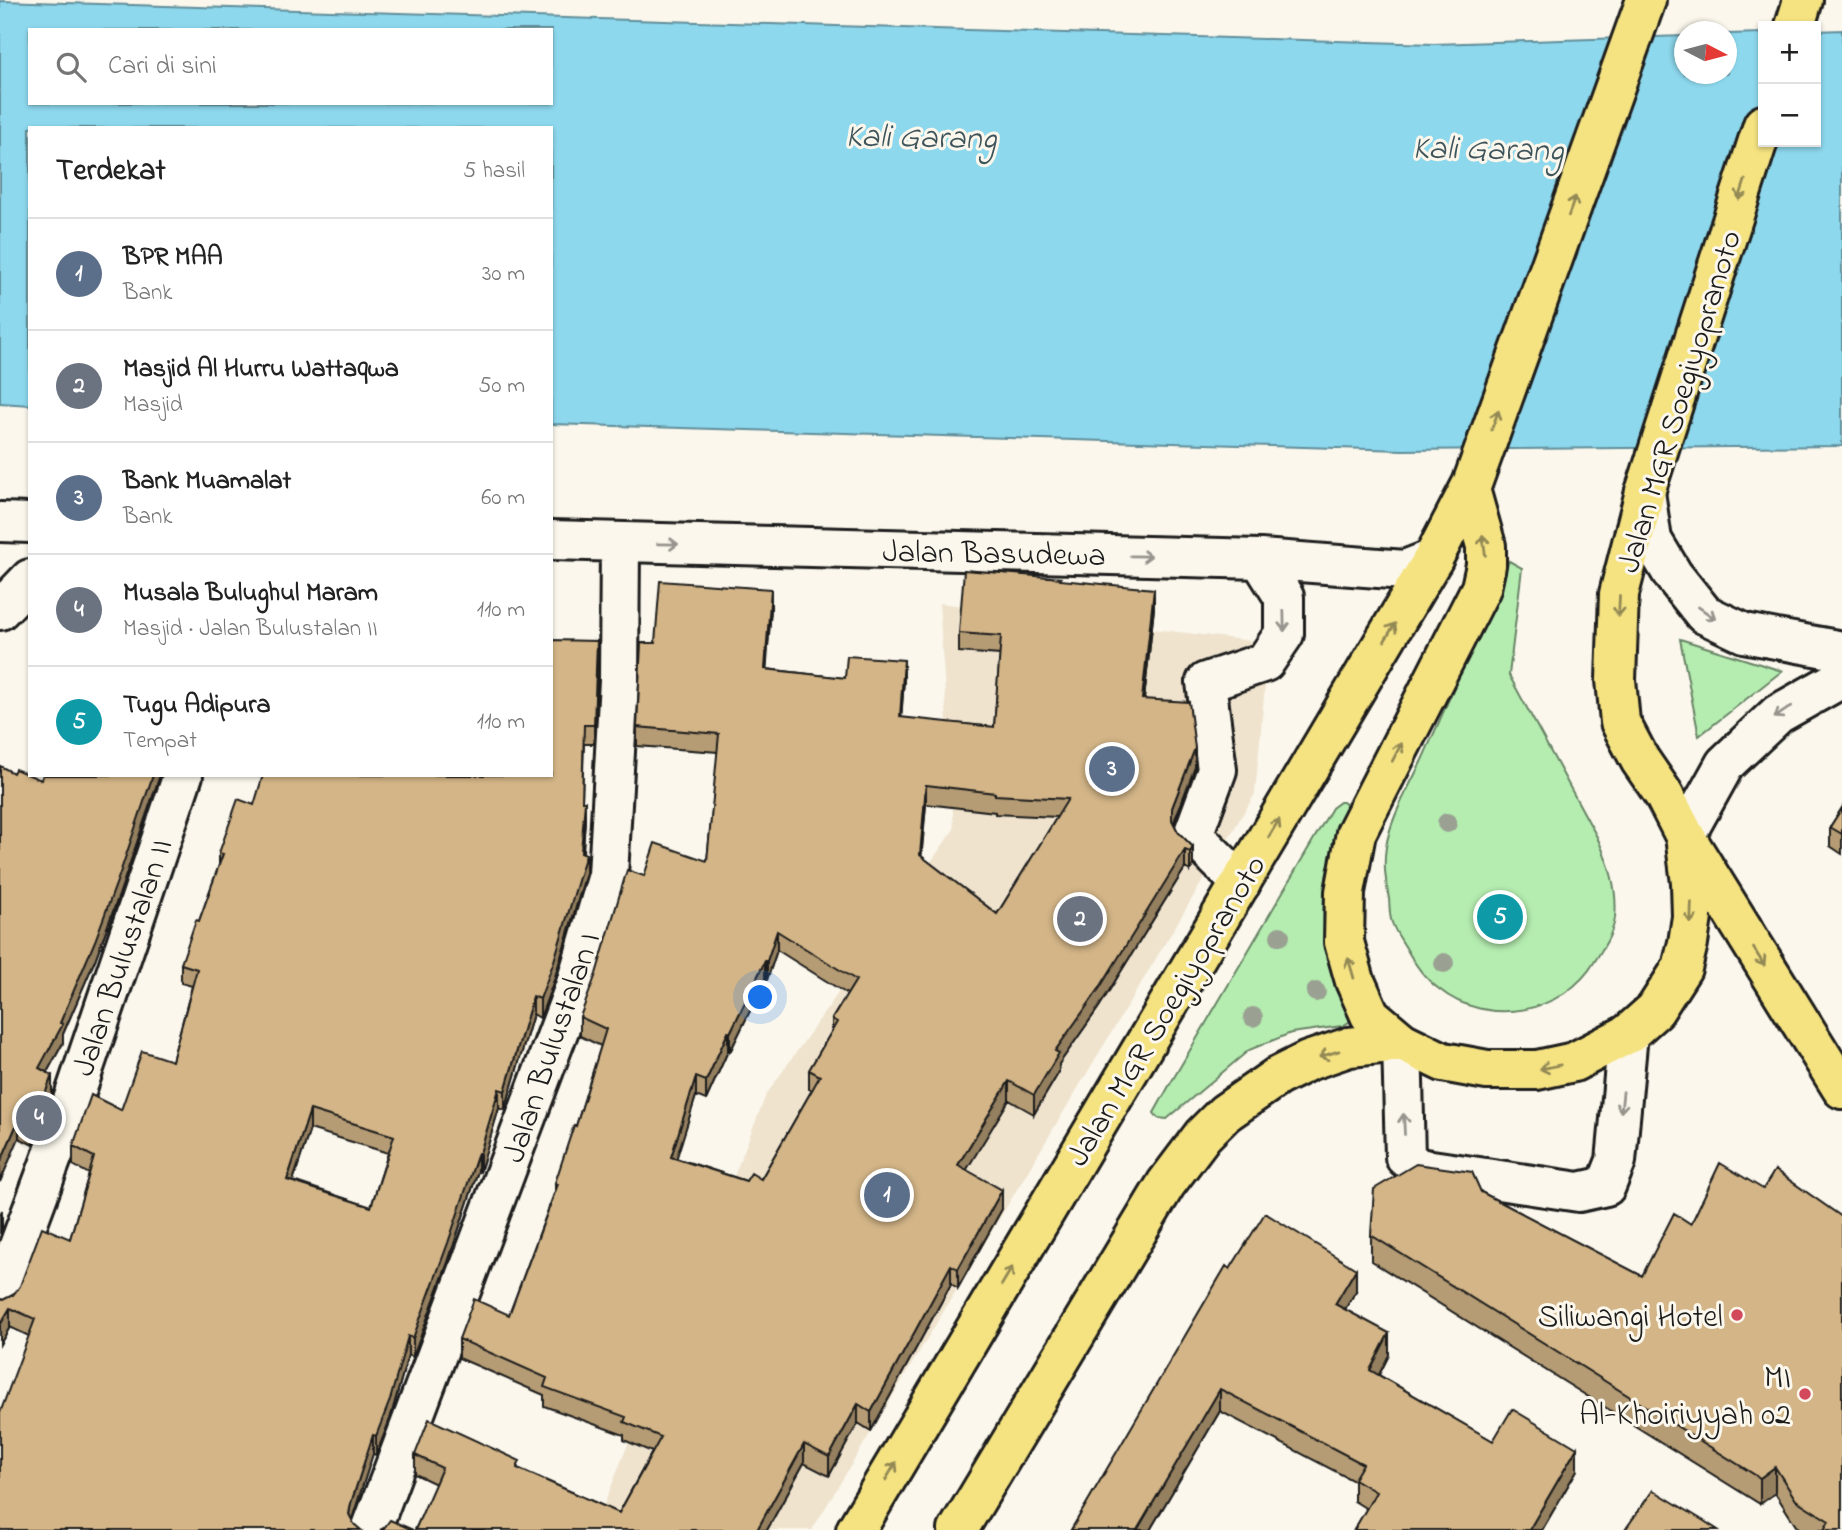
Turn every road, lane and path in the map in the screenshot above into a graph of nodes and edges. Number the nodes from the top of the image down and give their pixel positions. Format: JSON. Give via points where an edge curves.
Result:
{"nodes":[{"id":1,"x":1646,"y":0,"type":"edge"},
{"id":2,"x":1803,"y":0,"type":"edge"},
{"id":3,"x":1797,"y":21,"type":"edge"},
{"id":4,"x":1758,"y":141,"type":"edge"},
{"id":5,"x":1471,"y":486,"type":"junction"},
{"id":6,"x":1645,"y":492,"type":"junction"},
{"id":7,"x":0,"y":522,"type":"edge"},
{"id":8,"x":28,"y":523,"type":"edge"},
{"id":9,"x":553,"y":540,"type":"edge"},
{"id":10,"x":620,"y":542,"type":"junction"},
{"id":11,"x":1260,"y":559,"type":"junction"},
{"id":12,"x":1433,"y":559,"type":"junction"},
{"id":13,"x":28,"y":581,"type":"edge"},
{"id":14,"x":0,"y":610,"type":"edge"},
{"id":15,"x":1842,"y":651,"type":"edge"},
{"id":16,"x":1842,"y":678,"type":"edge"},
{"id":17,"x":182,"y":777,"type":"edge"},
{"id":18,"x":1685,"y":836,"type":"junction"},
{"id":19,"x":1241,"y":883,"type":"junction"},
{"id":20,"x":1629,"y":1034,"type":"junction"},
{"id":21,"x":1402,"y":1042,"type":"junction"},
{"id":22,"x":1842,"y":1088,"type":"edge"},
{"id":23,"x":0,"y":1297,"type":"edge"},
{"id":24,"x":371,"y":1530,"type":"edge"},
{"id":25,"x":856,"y":1530,"type":"edge"},
{"id":26,"x":958,"y":1530,"type":"edge"}],
"edges":[{"from":5,"to":1,"type":"main road","name":"Jalan MGR Soegiyopranoto","one_way":true},
{"from":2,"to":3,"type":"main road"},
{"from":4,"to":6,"type":"main road","name":"Jalan MGR Soegiyopranoto","one_way":true},
{"from":5,"to":12,"type":"main road","name":"Jalan MGR Soegiyopranoto"},
{"from":21,"to":5,"type":"main road","name":"Jalan MGR Soegiyopranoto","one_way":true,"via":[[1370,1015],[1355,981],[1344,942],[1345,892],[1356,833],[1481,588],[1486,546]]},
{"from":6,"to":15,"type":"street","one_way":true,"via":[[1652,540],[1704,614],[1744,633]]},
{"from":6,"to":18,"type":"main road","name":"Jalan MGR Soegiyopranoto","one_way":true,"via":[[1619,594],[1616,680],[1620,722]]},
{"from":7,"to":8,"type":"street"},
{"from":9,"to":10,"type":"street","name":"Jalan Basudewa"},
{"from":10,"to":11,"type":"street","name":"Jalan Basudewa","one_way":true},
{"from":10,"to":24,"type":"street","name":"Jalan Bulustalan I","via":[[619,681],[608,875],[575,987]]},
{"from":11,"to":12,"type":"street","name":"Jalan Basudewa","via":[[1405,570]]},
{"from":11,"to":19,"type":"street","one_way":true,"via":[[1284,597],[1284,634],[1265,662],[1206,682],[1217,771],[1193,835]]},
{"from":19,"to":12,"type":"main road","name":"Jalan MGR Soegiyopranoto","one_way":true},
{"from":13,"to":14,"type":"street"},
{"from":16,"to":18,"type":"street","one_way":true,"via":[[1778,713],[1725,764]]},
{"from":17,"to":23,"type":"street","name":"Jalan Bulustalan II","via":[[70,1109]]},
{"from":18,"to":20,"type":"main road","name":"Jalan MGR Soegiyopranoto","one_way":true,"via":[[1692,917],[1682,968],[1655,1010]]},
{"from":18,"to":22,"type":"main road","one_way":true},
{"from":25,"to":19,"type":"main road","name":"Jalan MGR Soegiyopranoto","one_way":true},
{"from":20,"to":21,"type":"main road","name":"Jalan MGR Soegiyopranoto","one_way":true,"via":[[1574,1062],[1537,1070],[1487,1070],[1443,1062]]},
{"from":20,"to":21,"type":"street","one_way":true,"via":[[1616,1161],[1606,1186],[1579,1192],[1418,1168],[1405,1157]]},
{"from":21,"to":26,"type":"main road","one_way":true,"via":[[1349,1048],[1308,1060],[1225,1113],[1203,1135],[1166,1184]]}]}
